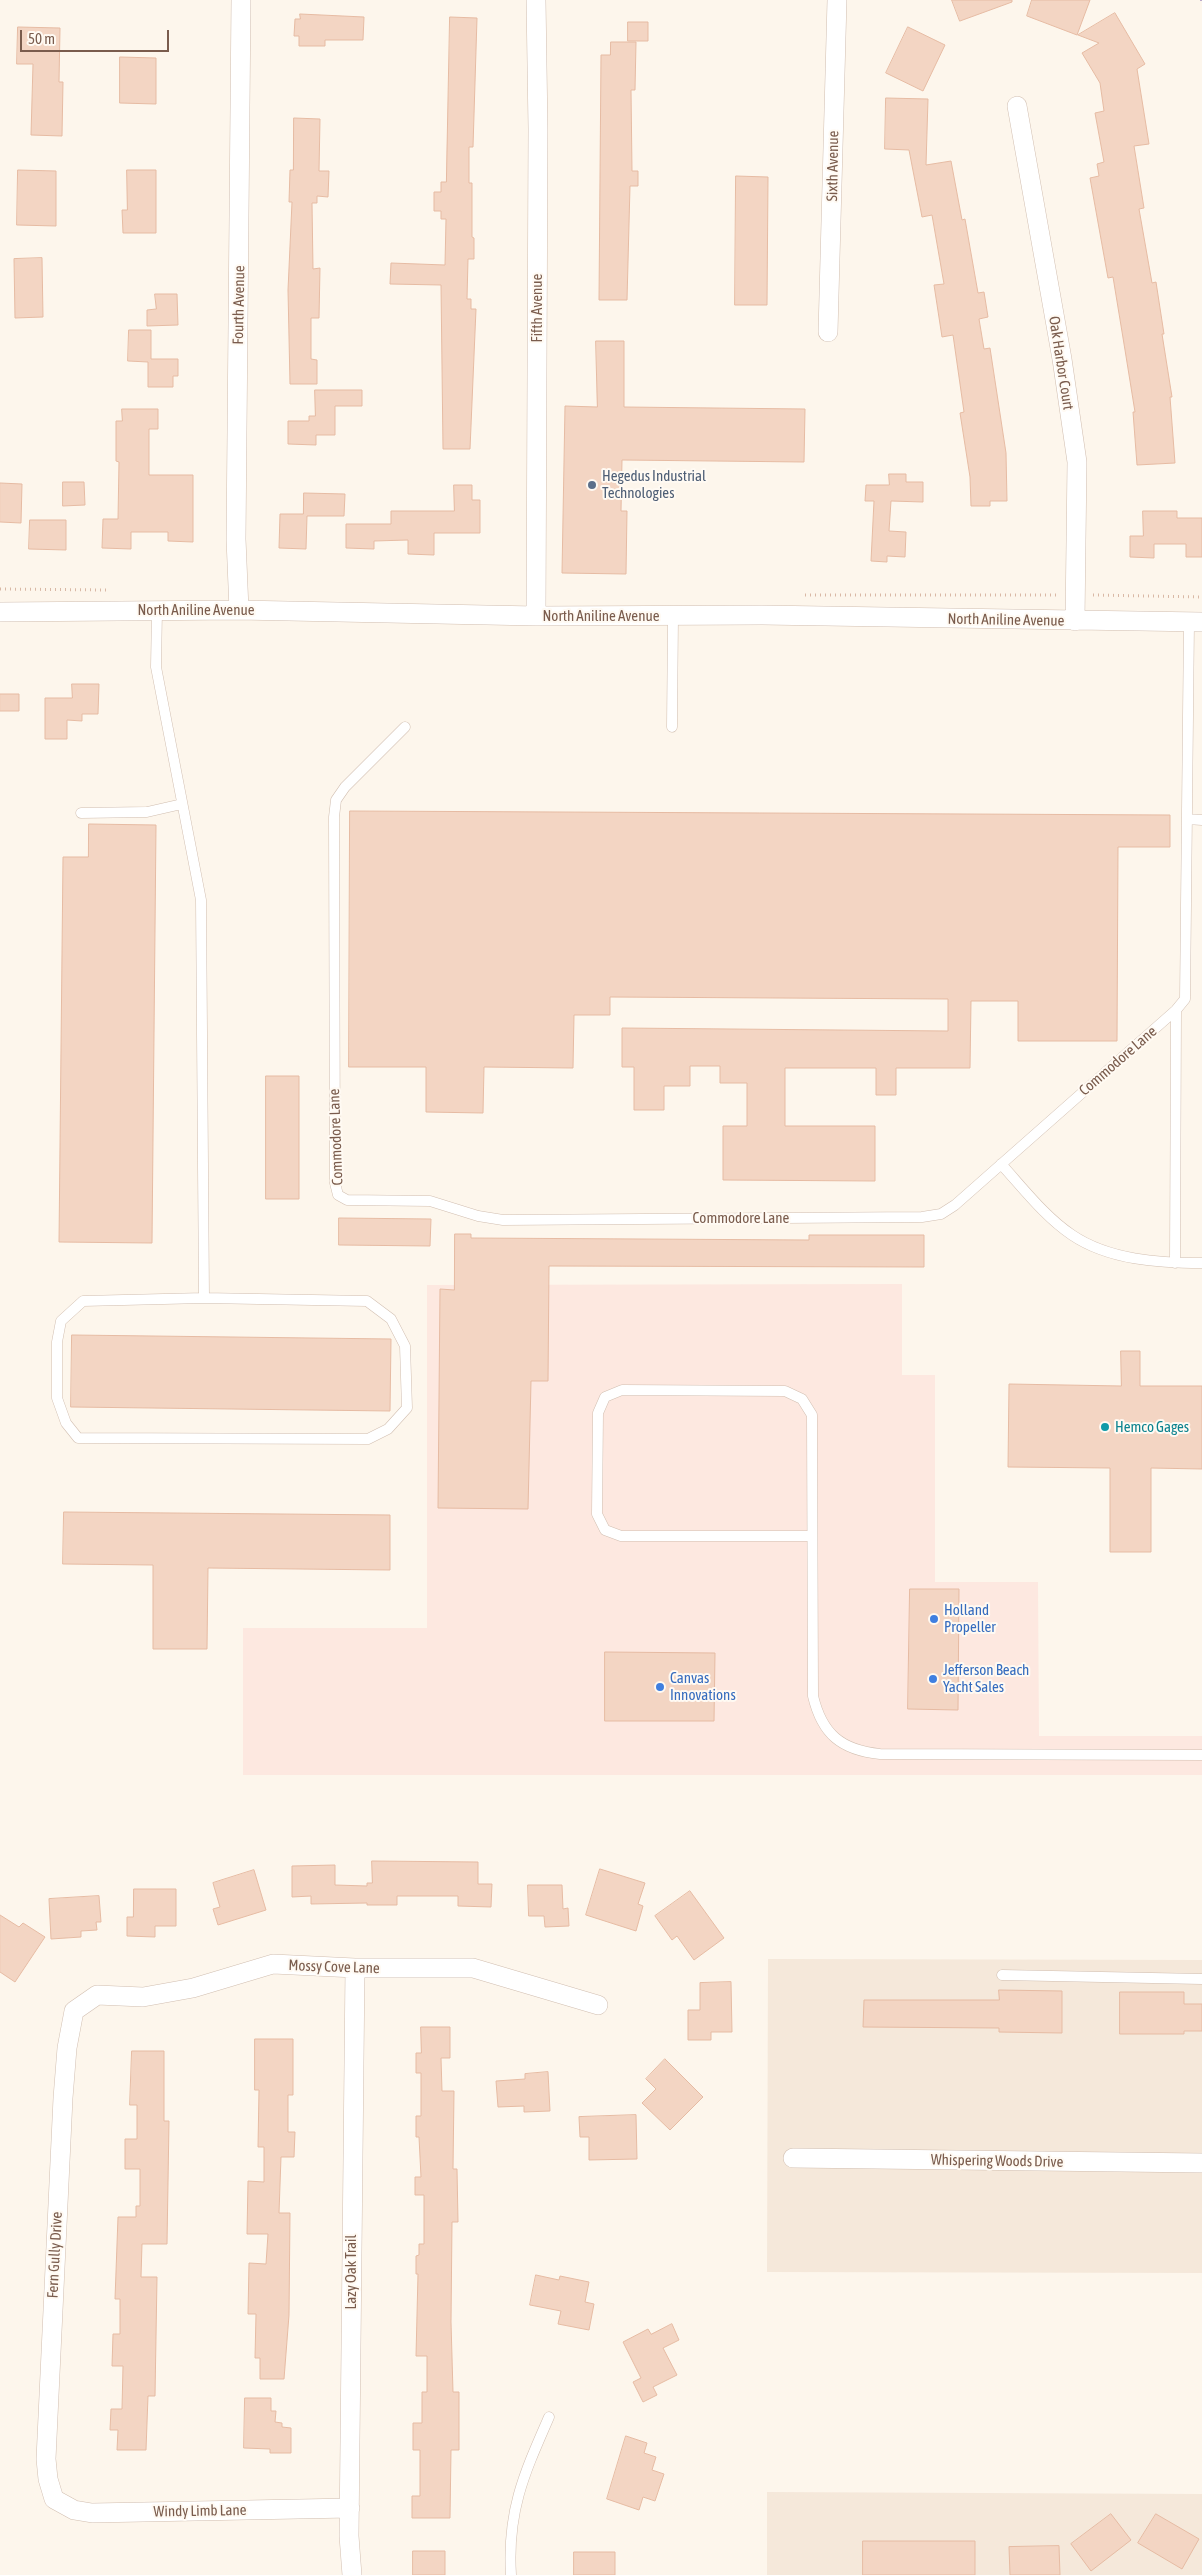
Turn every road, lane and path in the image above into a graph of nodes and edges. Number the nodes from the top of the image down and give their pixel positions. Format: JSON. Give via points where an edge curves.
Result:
{"nodes":[{"id":1,"x":241,"y":0,"type":"edge"},
{"id":2,"x":536,"y":0,"type":"edge"},
{"id":3,"x":836,"y":0,"type":"edge"},
{"id":4,"x":1017,"y":106,"type":"dead end"},
{"id":5,"x":828,"y":332,"type":"dead end"},
{"id":6,"x":802,"y":595,"type":"dead end"},
{"id":7,"x":1076,"y":595,"type":"junction"},
{"id":8,"x":1202,"y":597,"type":"edge"},
{"id":9,"x":157,"y":610,"type":"junction"},
{"id":10,"x":239,"y":610,"type":"junction"},
{"id":11,"x":0,"y":612,"type":"edge"},
{"id":12,"x":536,"y":616,"type":"junction"},
{"id":13,"x":673,"y":616,"type":"junction"},
{"id":14,"x":1075,"y":621,"type":"junction"},
{"id":15,"x":1195,"y":622,"type":"edge"},
{"id":16,"x":405,"y":727,"type":"dead end"},
{"id":17,"x":672,"y":727,"type":"dead end"},
{"id":18,"x":182,"y":804,"type":"junction"},
{"id":19,"x":82,"y":813,"type":"dead end"},
{"id":20,"x":1187,"y":819,"type":"junction"},
{"id":21,"x":1202,"y":820,"type":"edge"},
{"id":22,"x":1176,"y":1010,"type":"junction"},
{"id":23,"x":1001,"y":1164,"type":"junction"},
{"id":24,"x":1175,"y":1263,"type":"junction"},
{"id":25,"x":1202,"y":1263,"type":"edge"},
{"id":26,"x":204,"y":1298,"type":"junction"},
{"id":27,"x":812,"y":1536,"type":"junction"},
{"id":28,"x":1202,"y":1755,"type":"edge"},
{"id":29,"x":355,"y":1968,"type":"junction"},
{"id":30,"x":1002,"y":1975,"type":"dead end"},
{"id":31,"x":1202,"y":1979,"type":"edge"},
{"id":32,"x":598,"y":2005,"type":"dead end"},
{"id":33,"x":74,"y":2011,"type":"joint"},
{"id":34,"x":793,"y":2158,"type":"dead end"},
{"id":35,"x":1202,"y":2163,"type":"edge"},
{"id":36,"x":549,"y":2417,"type":"dead end"},
{"id":37,"x":54,"y":2499,"type":"joint"},
{"id":38,"x":350,"y":2508,"type":"junction"},
{"id":39,"x":352,"y":2575,"type":"edge"},
{"id":40,"x":511,"y":2575,"type":"edge"}],
"edges":[{"from":1,"to":10,"type":"street","name":"Fourth Avenue","via":[[236,539]]},
{"from":2,"to":12,"type":"street","name":"Fifth Avenue"},
{"from":3,"to":5,"type":"street","name":"Sixth Avenue"},
{"from":4,"to":7,"type":"street","name":"Oak Harbor Court","via":[[1077,462]]},
{"from":6,"to":7,"type":"path"},
{"from":7,"to":8,"type":"path"},
{"from":7,"to":14,"type":"street","name":"Oak Harbor Court"},
{"from":9,"to":10,"type":"street","name":"North Aniline Avenue"},
{"from":9,"to":11,"type":"street","name":"North Aniline Avenue"},
{"from":9,"to":18,"type":"lane","via":[[156,667]]},
{"from":10,"to":12,"type":"street","name":"North Aniline Avenue"},
{"from":12,"to":13,"type":"street","name":"North Aniline Avenue"},
{"from":13,"to":14,"type":"street","name":"North Aniline Avenue"},
{"from":13,"to":17,"type":"lane"},
{"from":14,"to":15,"type":"street","name":"North Aniline Avenue"},
{"from":15,"to":20,"type":"lane","name":"Commodore Lane"},
{"from":16,"to":23,"type":"lane","name":"Commodore Lane","via":[[336,800],[335,1174],[338,1195],[347,1200],[430,1201],[503,1220],[922,1217],[941,1214],[955,1206]]},
{"from":18,"to":19,"type":"lane","via":[[147,812]]},
{"from":18,"to":26,"type":"lane","via":[[201,900]]},
{"from":20,"to":21,"type":"lane"},
{"from":20,"to":22,"type":"lane","name":"Commodore Lane","via":[[1186,983],[1185,999]]},
{"from":22,"to":23,"type":"lane","name":"Commodore Lane"},
{"from":22,"to":24,"type":"lane"},
{"from":23,"to":24,"type":"lane","via":[[1072,1236],[1118,1254]]},
{"from":24,"to":25,"type":"lane"},
{"from":26,"to":26,"type":"lane","via":[[82,1301],[61,1321],[57,1398],[66,1423],[78,1438],[368,1439],[388,1429],[407,1408],[405,1346],[391,1319],[367,1301]]},
{"from":27,"to":27,"type":"lane","via":[[812,1415],[802,1400],[785,1391],[622,1390],[605,1397],[598,1413],[597,1496],[597,1514],[605,1530],[621,1536]]},
{"from":27,"to":28,"type":"lane","via":[[812,1696],[823,1724],[841,1744],[866,1753],[880,1754]]},
{"from":29,"to":32,"type":"street","name":"Mossy Cove Lane","via":[[473,1968]]},
{"from":29,"to":33,"type":"street","name":"Mossy Cove Lane","via":[[274,1964],[193,1988],[143,1997],[97,1995]]},
{"from":29,"to":38,"type":"street","name":"Lazy Oak Trail"},
{"from":30,"to":31,"type":"lane"},
{"from":33,"to":37,"type":"street","name":"Fern Gully Drive","via":[[66,2048],[46,2459]]},
{"from":34,"to":35,"type":"street","name":"Whispering Woods Drive"},
{"from":36,"to":40,"type":"lane","via":[[521,2482],[512,2525]]},
{"from":37,"to":38,"type":"street","name":"Windy Limb Lane","via":[[74,2510],[92,2513]]},
{"from":38,"to":39,"type":"street","name":"Lazy Oak Trail"}]}
